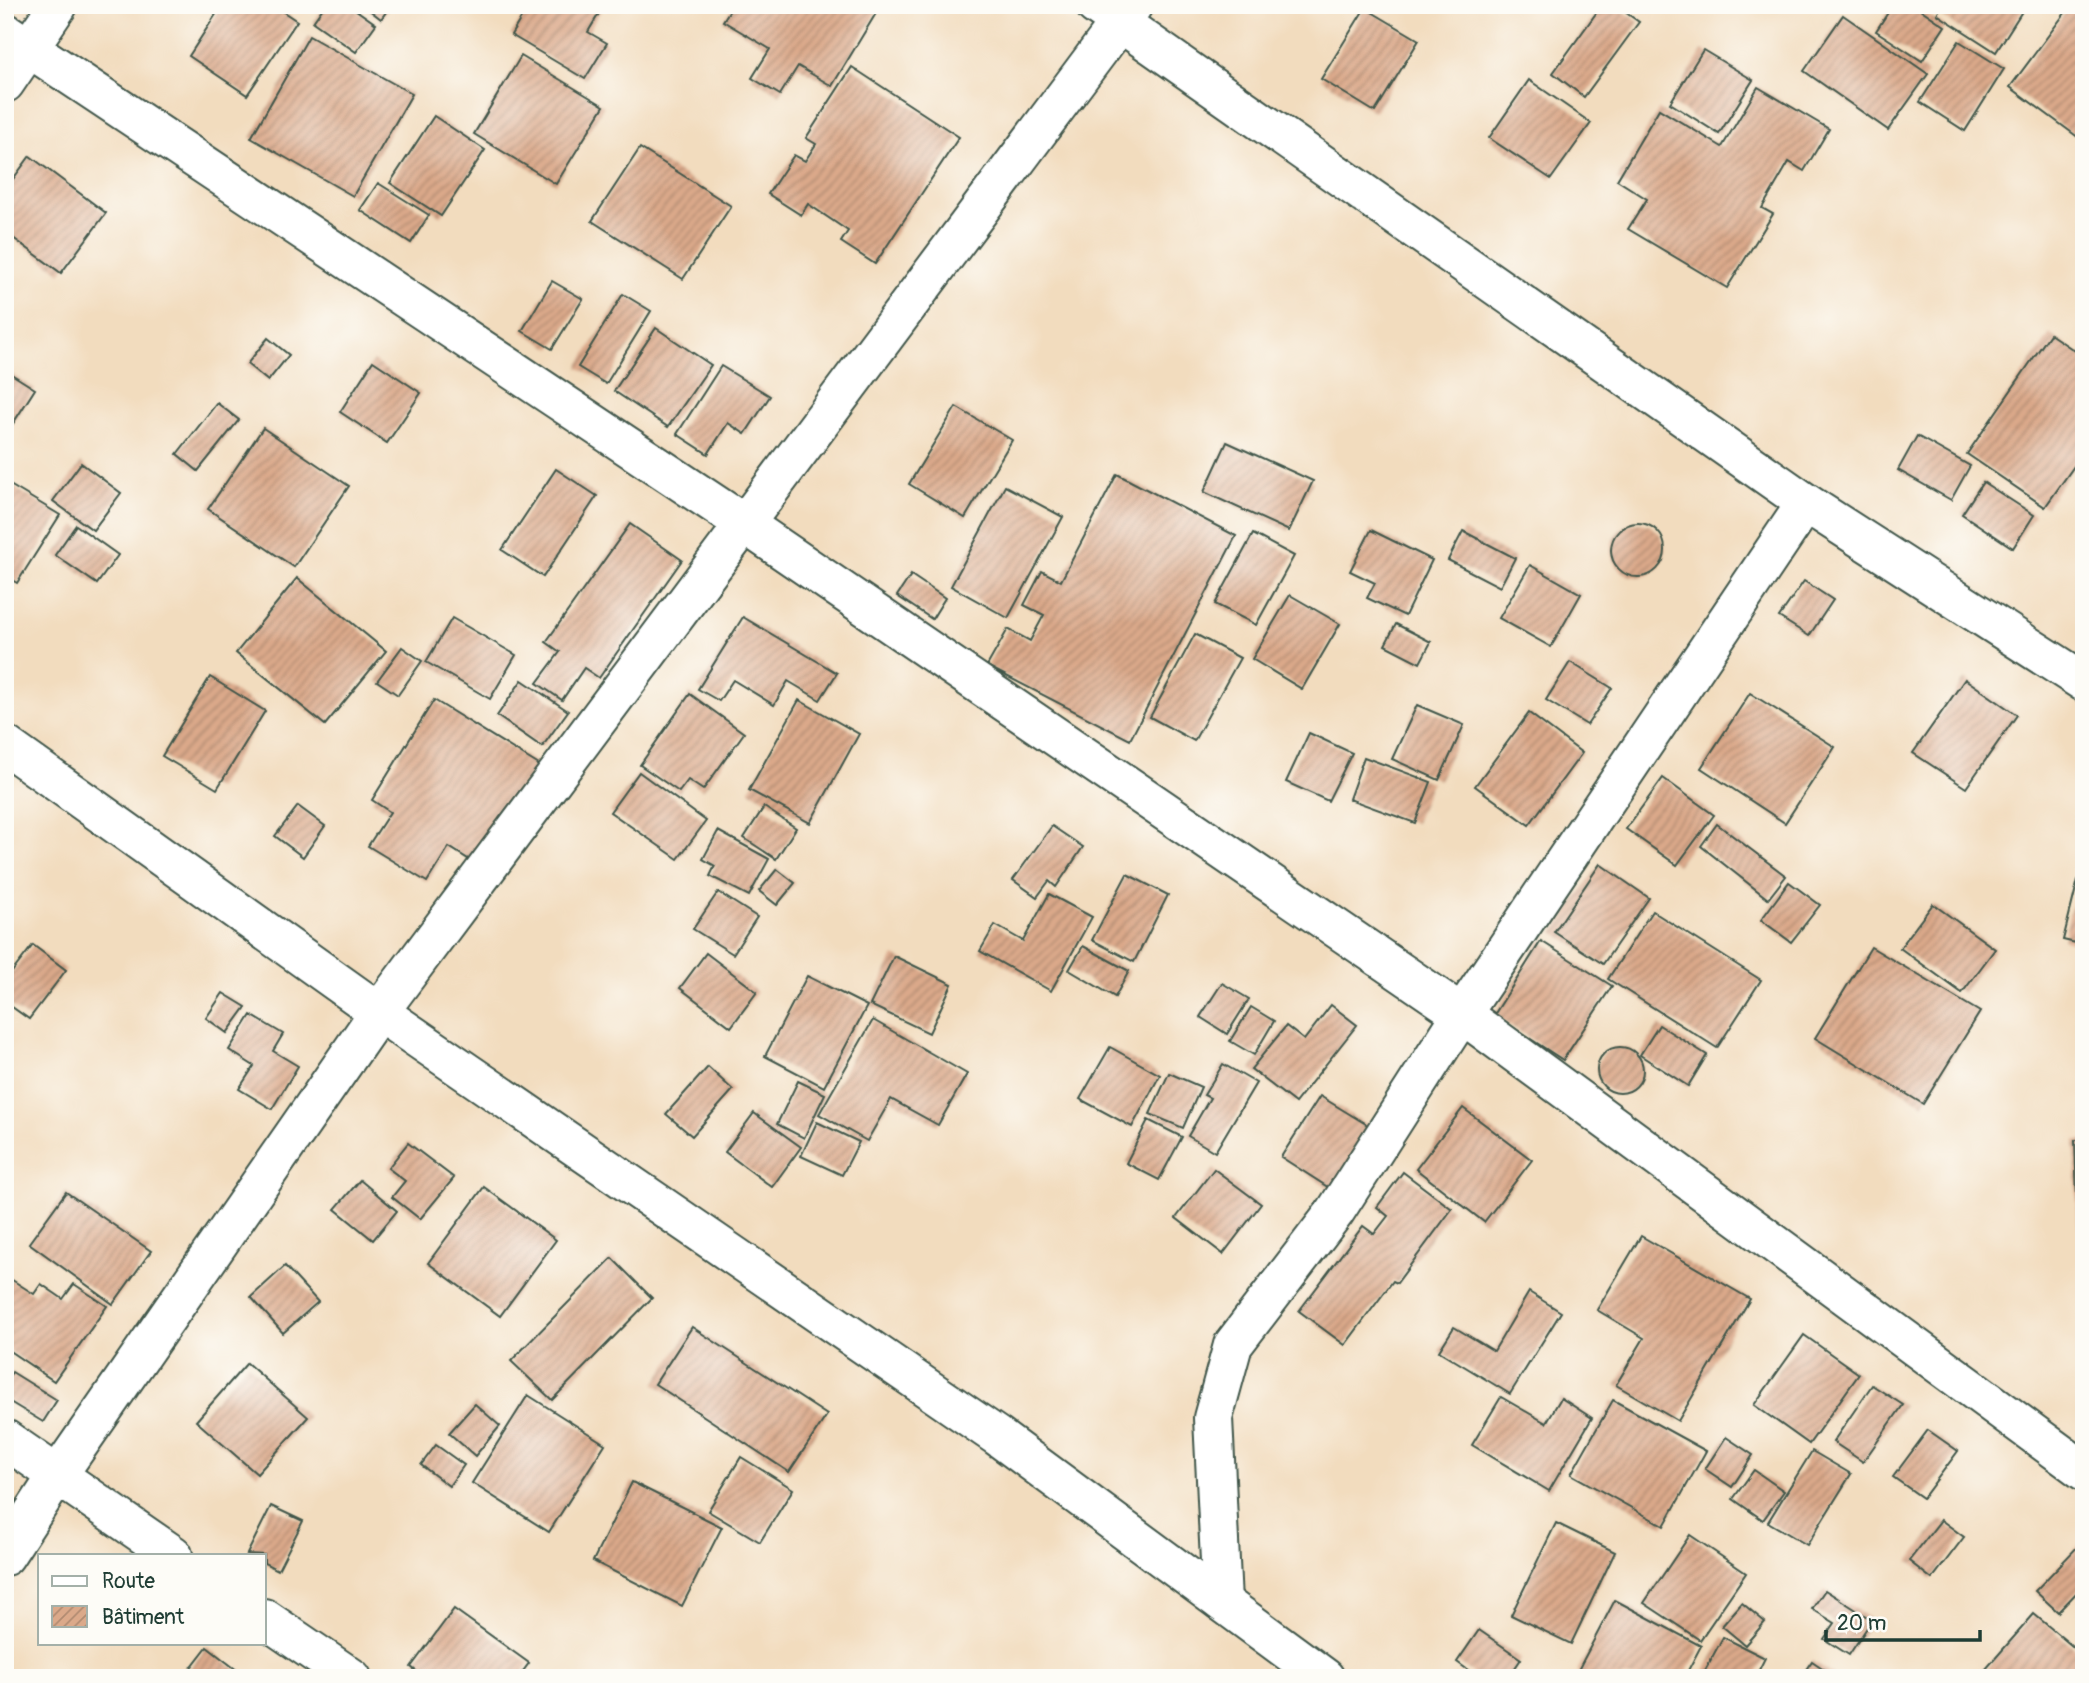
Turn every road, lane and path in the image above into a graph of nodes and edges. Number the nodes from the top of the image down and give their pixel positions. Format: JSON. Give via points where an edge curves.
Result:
{"nodes":[{"id":1,"x":58,"y":5,"type":"edge"},
{"id":2,"x":1117,"y":11,"type":"edge"},
{"id":3,"x":18,"y":41,"type":"edge"},
{"id":4,"x":5,"y":83,"type":"edge"},
{"id":5,"x":1806,"y":503,"type":"junction"},
{"id":6,"x":743,"y":523,"type":"junction"},
{"id":7,"x":2084,"y":682,"type":"edge"},
{"id":8,"x":5,"y":745,"type":"edge"},
{"id":9,"x":379,"y":1012,"type":"junction"},
{"id":10,"x":1462,"y":1014,"type":"junction"},
{"id":11,"x":5,"y":1439,"type":"edge"},
{"id":12,"x":2084,"y":1471,"type":"edge"},
{"id":13,"x":57,"y":1476,"type":"junction"},
{"id":14,"x":172,"y":1554,"type":"edge"},
{"id":15,"x":5,"y":1556,"type":"edge"},
{"id":16,"x":1222,"y":1602,"type":"junction"},
{"id":17,"x":266,"y":1619,"type":"edge"},
{"id":18,"x":352,"y":1678,"type":"edge"},
{"id":19,"x":1325,"y":1678,"type":"edge"}],
"edges":[{"from":1,"to":3,"type":"street"},
{"from":2,"to":5,"type":"street"},
{"from":2,"to":6,"type":"street"},
{"from":3,"to":4,"type":"street"},
{"from":3,"to":6,"type":"street"},
{"from":5,"to":7,"type":"street"},
{"from":5,"to":10,"type":"street"},
{"from":6,"to":9,"type":"street"},
{"from":6,"to":10,"type":"street"},
{"from":8,"to":9,"type":"street"},
{"from":9,"to":13,"type":"street"},
{"from":9,"to":16,"type":"street","via":[[998,1436]]},
{"from":10,"to":12,"type":"street"},
{"from":10,"to":16,"type":"street","via":[[1335,1212],[1233,1345],[1213,1418]]},
{"from":11,"to":13,"type":"street"},
{"from":13,"to":14,"type":"street"},
{"from":13,"to":15,"type":"street"},
{"from":16,"to":19,"type":"street"},
{"from":17,"to":18,"type":"street"}]}
